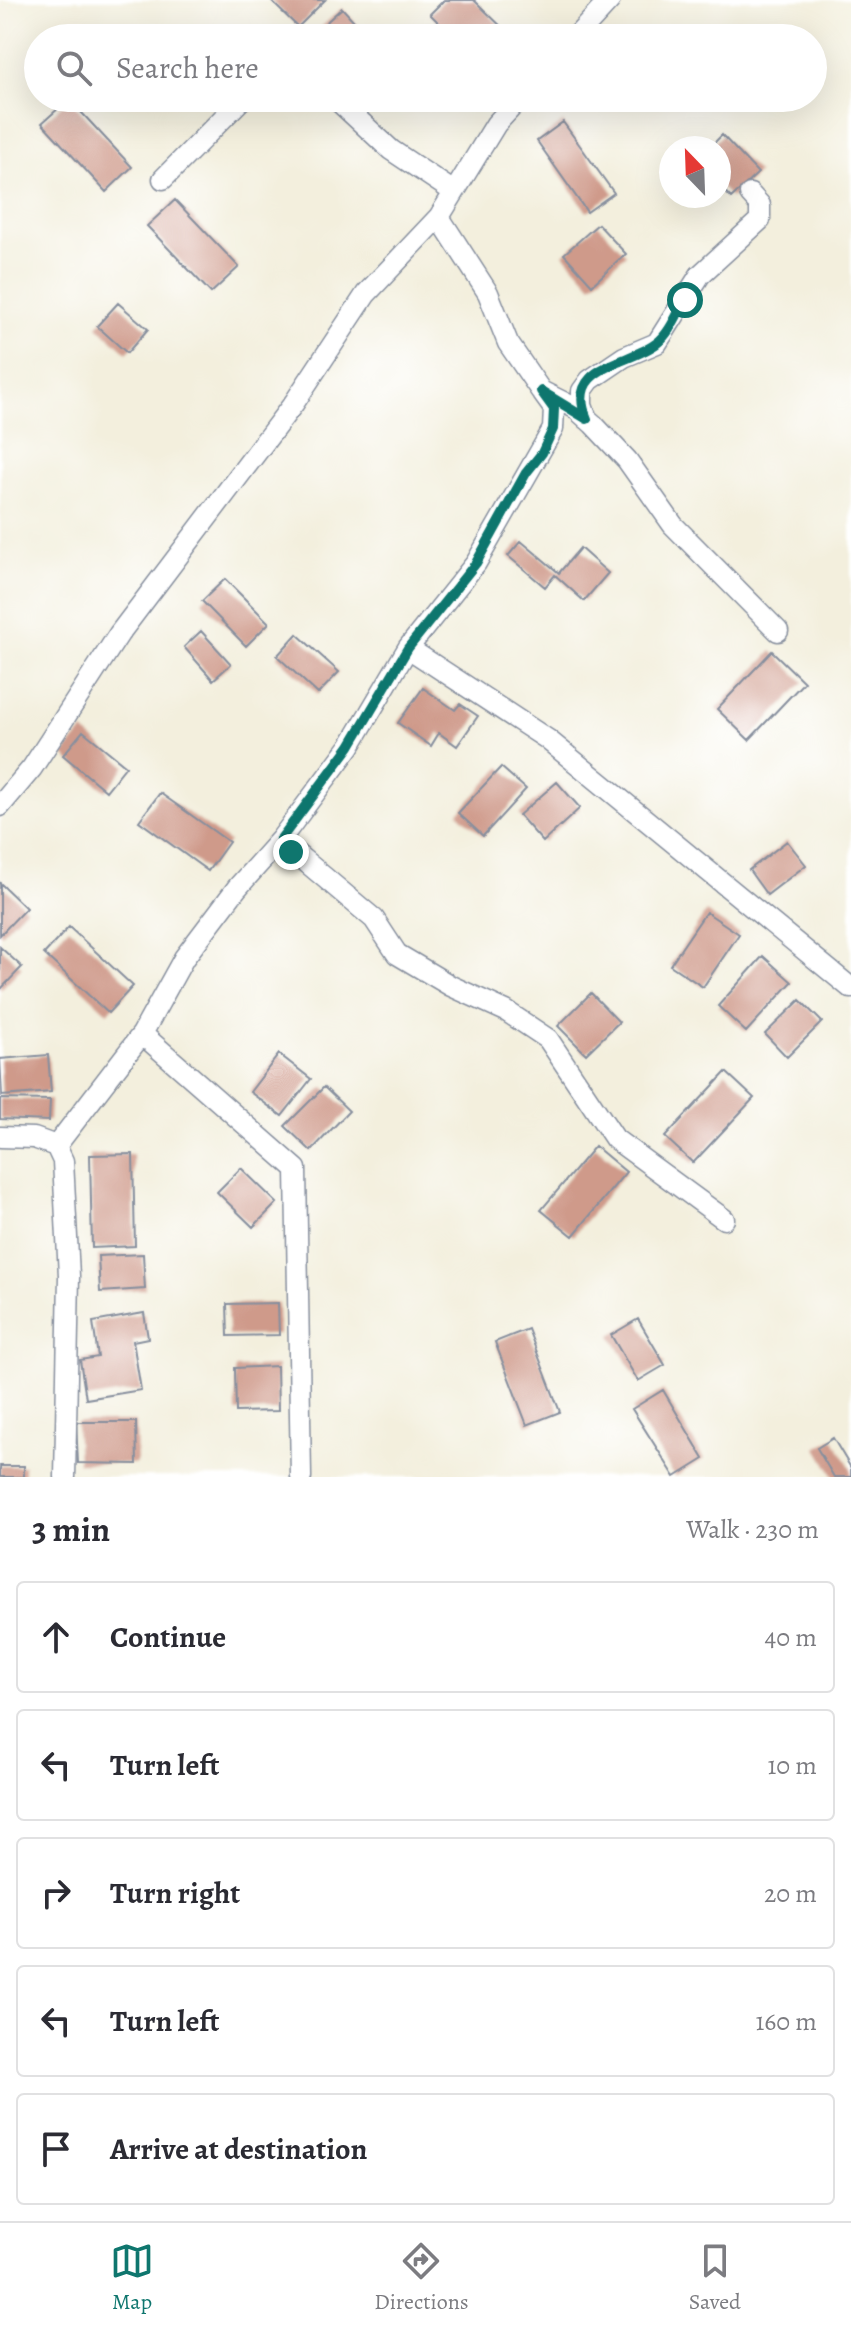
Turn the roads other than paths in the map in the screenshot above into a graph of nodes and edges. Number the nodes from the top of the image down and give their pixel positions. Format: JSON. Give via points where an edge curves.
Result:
{"nodes":[{"id":1,"x":610,"y":0,"type":"edge"},
{"id":2,"x":588,"y":24,"type":"edge"},
{"id":3,"x":229,"y":112,"type":"edge"},
{"id":4,"x":350,"y":112,"type":"edge"},
{"id":5,"x":507,"y":112,"type":"edge"},
{"id":6,"x":163,"y":179,"type":"dead end"},
{"id":7,"x":454,"y":192,"type":"junction"},
{"id":8,"x":750,"y":194,"type":"dead end"},
{"id":9,"x":439,"y":217,"type":"junction"},
{"id":10,"x":541,"y":391,"type":"junction"},
{"id":11,"x":587,"y":419,"type":"junction"},
{"id":12,"x":778,"y":631,"type":"dead end"},
{"id":13,"x":408,"y":648,"type":"junction"},
{"id":14,"x":0,"y":806,"type":"edge"},
{"id":15,"x":280,"y":840,"type":"junction"},
{"id":16,"x":851,"y":988,"type":"edge"},
{"id":17,"x":142,"y":1034,"type":"junction"},
{"id":18,"x":0,"y":1137,"type":"edge"},
{"id":19,"x":56,"y":1146,"type":"junction"},
{"id":20,"x":724,"y":1219,"type":"dead end"},
{"id":21,"x":65,"y":1477,"type":"edge"},
{"id":22,"x":301,"y":1477,"type":"edge"}],
"edges":[{"from":1,"to":2,"type":"street"},
{"from":3,"to":6,"type":"street"},
{"from":4,"to":7,"type":"street","via":[[391,150]]},
{"from":5,"to":7,"type":"street"},
{"from":7,"to":9,"type":"street"},
{"from":8,"to":11,"type":"street","via":[[760,205],[760,220],[700,275],[657,343],[605,367],[590,380],[582,391]]},
{"from":9,"to":10,"type":"street","via":[[488,293],[508,343]]},
{"from":9,"to":14,"type":"street","via":[[366,294],[294,403],[119,634],[32,768]]},
{"from":10,"to":11,"type":"street"},
{"from":10,"to":13,"type":"street","via":[[554,409],[553,429],[542,453],[476,563]]},
{"from":11,"to":12,"type":"street","via":[[627,460],[673,525]]},
{"from":13,"to":15,"type":"street","via":[[350,746]]},
{"from":13,"to":16,"type":"street","via":[[547,739]]},
{"from":15,"to":17,"type":"street","via":[[184,958]]},
{"from":15,"to":20,"type":"street","via":[[374,919],[397,954],[548,1039],[615,1139]]},
{"from":17,"to":19,"type":"street"},
{"from":17,"to":22,"type":"street","via":[[296,1169]]},
{"from":18,"to":19,"type":"street","via":[[34,1138]]},
{"from":19,"to":21,"type":"street","via":[[63,1161],[69,1276]]}]}
